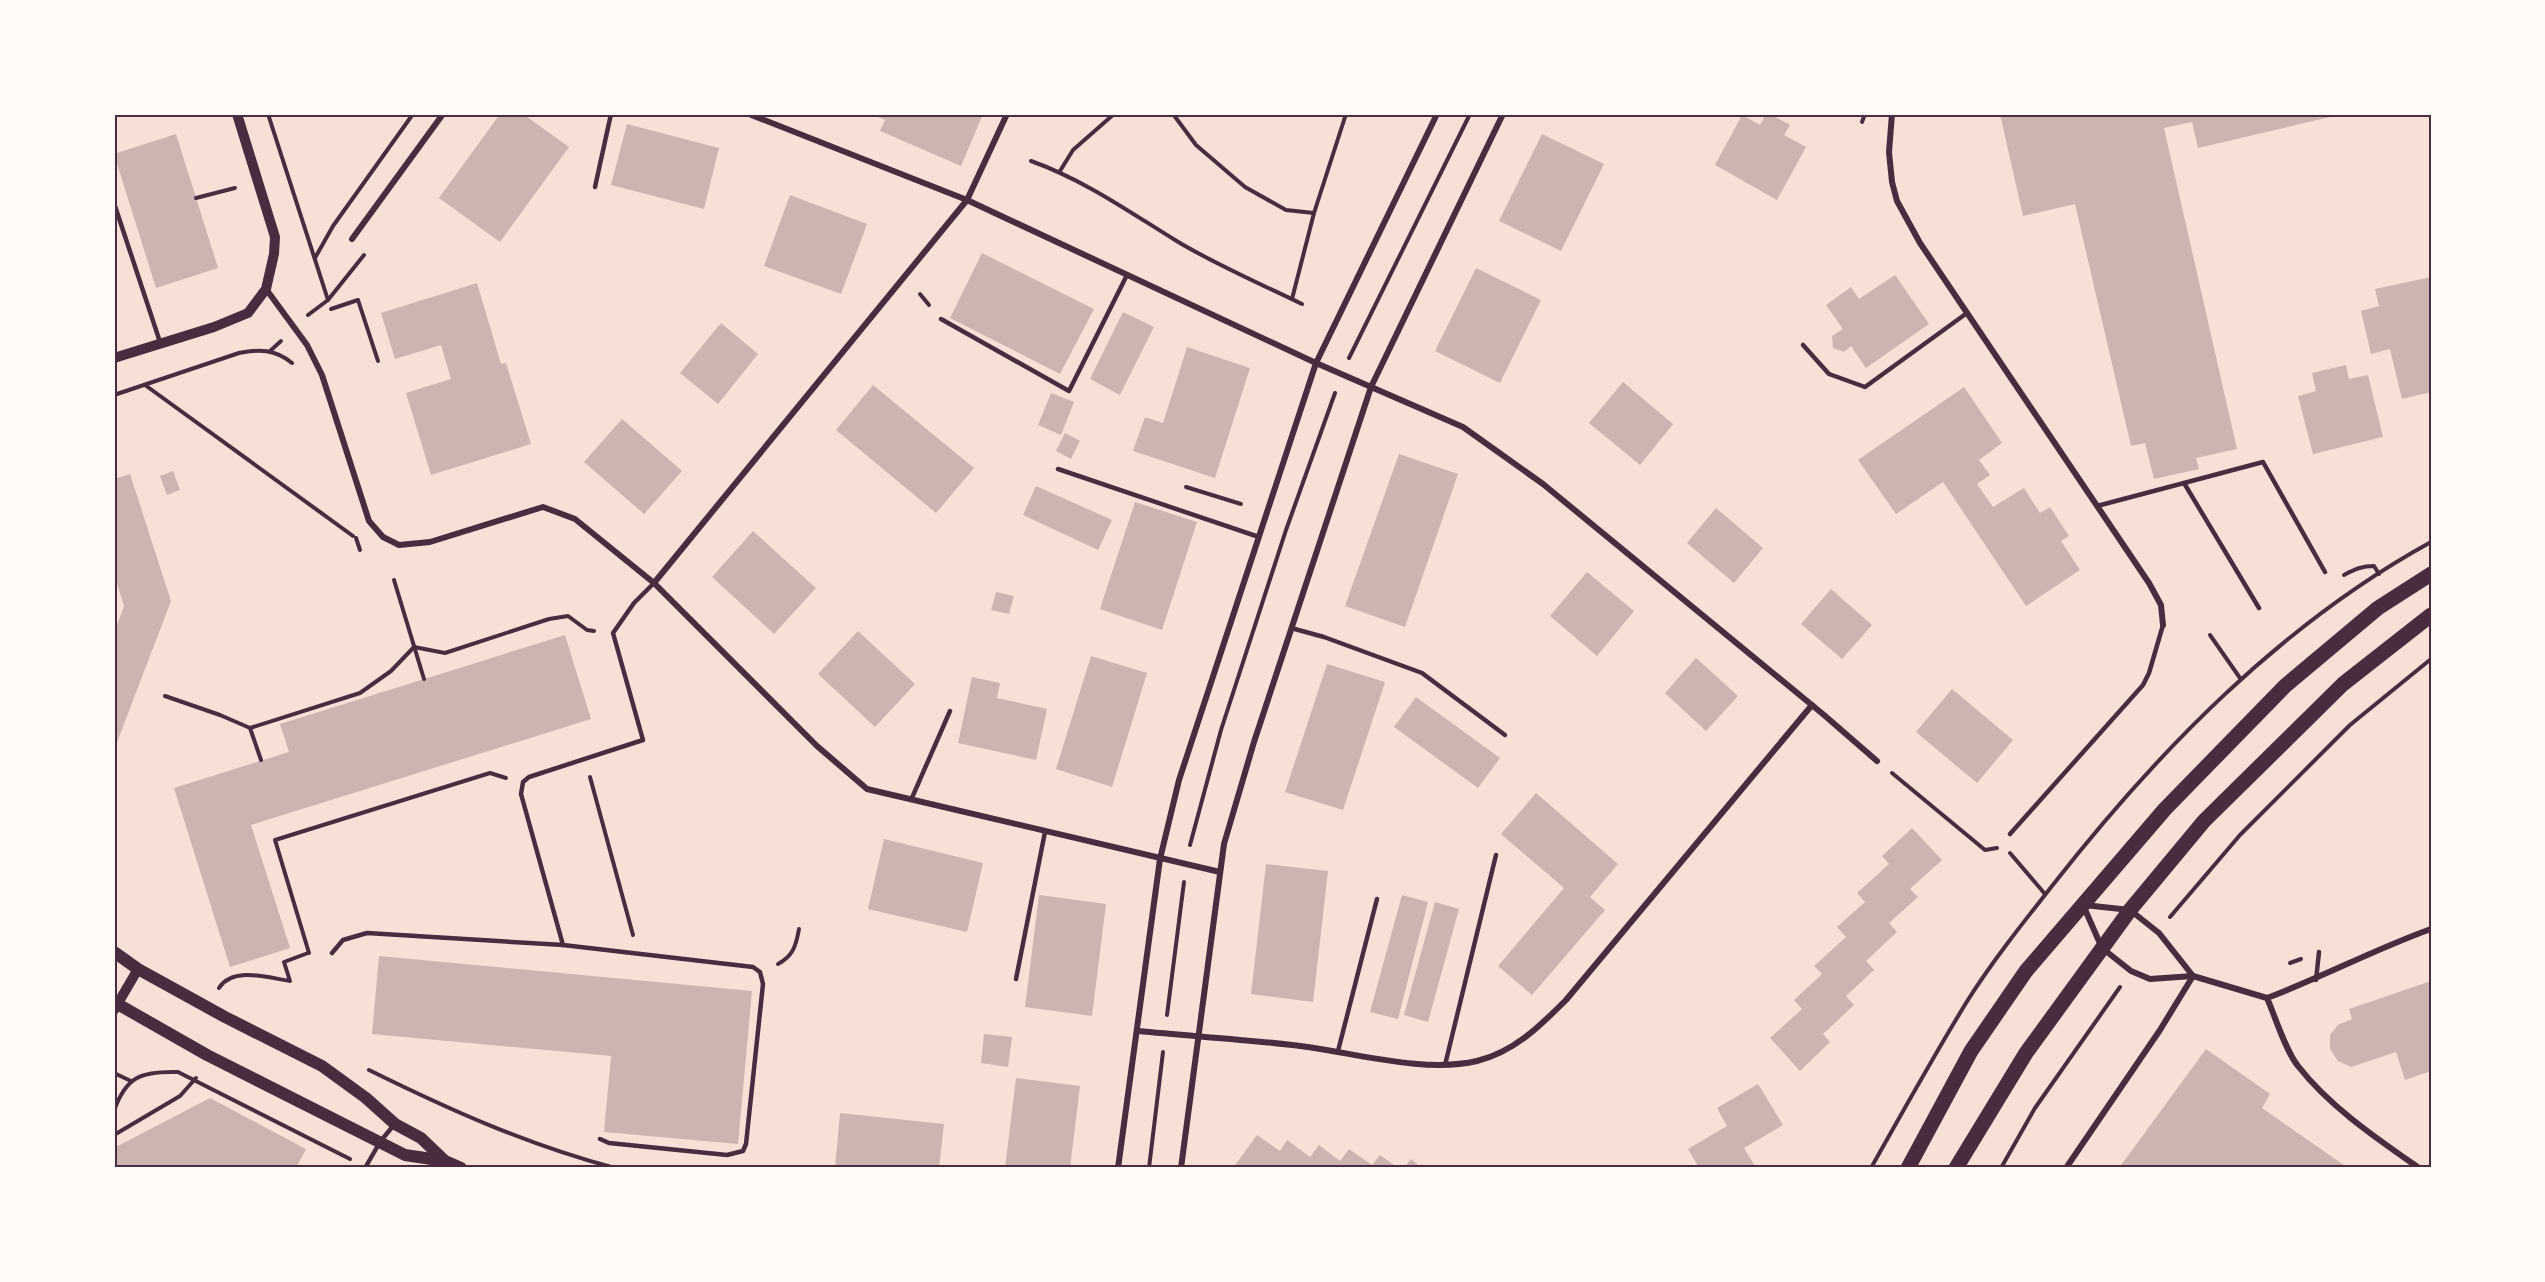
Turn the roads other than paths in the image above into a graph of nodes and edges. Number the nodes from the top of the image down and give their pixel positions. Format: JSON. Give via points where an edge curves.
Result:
{"nodes":[{"id":1,"x":237,"y":114,"type":"edge"},
{"id":2,"x":444,"y":114,"type":"edge"},
{"id":3,"x":611,"y":114,"type":"edge"},
{"id":4,"x":749,"y":114,"type":"edge"},
{"id":5,"x":1007,"y":114,"type":"edge"},
{"id":6,"x":1437,"y":114,"type":"edge"},
{"id":7,"x":1503,"y":114,"type":"edge"},
{"id":8,"x":1892,"y":114,"type":"edge"},
{"id":9,"x":595,"y":187,"type":"dead end"},
{"id":10,"x":967,"y":200,"type":"junction"},
{"id":11,"x":114,"y":203,"type":"edge"},
{"id":12,"x":352,"y":239,"type":"dead end"},
{"id":13,"x":1127,"y":275,"type":"junction"},
{"id":14,"x":266,"y":289,"type":"junction"},
{"id":15,"x":1967,"y":313,"type":"junction"},
{"id":16,"x":941,"y":319,"type":"dead end"},
{"id":17,"x":161,"y":345,"type":"junction"},
{"id":18,"x":1803,"y":345,"type":"dead end"},
{"id":19,"x":115,"y":360,"type":"edge"},
{"id":20,"x":1316,"y":363,"type":"junction"},
{"id":21,"x":1371,"y":387,"type":"junction"},
{"id":22,"x":1058,"y":469,"type":"dead end"},
{"id":23,"x":2184,"y":483,"type":"junction"},
{"id":24,"x":2097,"y":506,"type":"junction"},
{"id":25,"x":1259,"y":537,"type":"junction"},
{"id":26,"x":2325,"y":572,"type":"road end"},
{"id":27,"x":2431,"y":574,"type":"edge"},
{"id":28,"x":654,"y":583,"type":"junction"},
{"id":29,"x":2259,"y":608,"type":"dead end"},
{"id":30,"x":2431,"y":615,"type":"edge"},
{"id":31,"x":2163,"y":625,"type":"joint"},
{"id":32,"x":1291,"y":628,"type":"junction"},
{"id":33,"x":1812,"y":705,"type":"junction"},
{"id":34,"x":950,"y":711,"type":"dead end"},
{"id":35,"x":1505,"y":735,"type":"dead end"},
{"id":36,"x":1877,"y":761,"type":"road end"},
{"id":37,"x":911,"y":800,"type":"junction"},
{"id":38,"x":1045,"y":832,"type":"junction"},
{"id":39,"x":2010,"y":834,"type":"road end"},
{"id":40,"x":1496,"y":855,"type":"dead end"},
{"id":41,"x":1160,"y":859,"type":"junction"},
{"id":42,"x":1220,"y":872,"type":"junction"},
{"id":43,"x":1377,"y":899,"type":"dead end"},
{"id":44,"x":2083,"y":904,"type":"junction"},
{"id":45,"x":2130,"y":910,"type":"junction"},
{"id":46,"x":2431,"y":929,"type":"edge"},
{"id":47,"x":563,"y":945,"type":"junction"},
{"id":48,"x":2102,"y":948,"type":"junction"},
{"id":49,"x":114,"y":952,"type":"edge"},
{"id":50,"x":2319,"y":952,"type":"dead end"},
{"id":51,"x":332,"y":953,"type":"dead end"},
{"id":52,"x":138,"y":969,"type":"junction"},
{"id":53,"x":2193,"y":976,"type":"junction"},
{"id":54,"x":1016,"y":979,"type":"dead end"},
{"id":55,"x":2316,"y":980,"type":"junction"},
{"id":56,"x":2267,"y":998,"type":"junction"},
{"id":57,"x":115,"y":1005,"type":"edge"},
{"id":58,"x":1138,"y":1030,"type":"junction"},
{"id":59,"x":1198,"y":1037,"type":"junction"},
{"id":60,"x":1338,"y":1051,"type":"junction"},
{"id":61,"x":1445,"y":1067,"type":"junction"},
{"id":62,"x":395,"y":1124,"type":"junction"},
{"id":63,"x":600,"y":1138,"type":"dead end"},
{"id":64,"x":380,"y":1142,"type":"junction"},
{"id":65,"x":445,"y":1161,"type":"junction"},
{"id":66,"x":366,"y":1168,"type":"edge"},
{"id":67,"x":461,"y":1168,"type":"edge"},
{"id":68,"x":1118,"y":1168,"type":"edge"},
{"id":69,"x":1181,"y":1168,"type":"edge"},
{"id":70,"x":1908,"y":1168,"type":"edge"},
{"id":71,"x":1956,"y":1168,"type":"edge"},
{"id":72,"x":2066,"y":1168,"type":"edge"},
{"id":73,"x":2419,"y":1168,"type":"edge"}],
"edges":[{"from":1,"to":14,"type":"street","via":[[275,237]]},
{"from":2,"to":12,"type":"street"},
{"from":3,"to":9,"type":"lane"},
{"from":4,"to":10,"type":"street"},
{"from":5,"to":10,"type":"street"},
{"from":6,"to":20,"type":"street"},
{"from":7,"to":21,"type":"street"},
{"from":8,"to":15,"type":"street","via":[[1888,152],[1897,201]]},
{"from":10,"to":13,"type":"street"},
{"from":10,"to":28,"type":"street"},
{"from":11,"to":17,"type":"lane"},
{"from":13,"to":16,"type":"lane","via":[[1069,391]]},
{"from":13,"to":20,"type":"street"},
{"from":14,"to":17,"type":"street","via":[[248,313]]},
{"from":14,"to":28,"type":"street","via":[[307,345],[322,375],[369,521],[383,537],[399,545],[430,542],[543,507],[574,519]]},
{"from":15,"to":18,"type":"lane","via":[[1865,387],[1829,374]]},
{"from":15,"to":24,"type":"street"},
{"from":17,"to":19,"type":"street"},
{"from":20,"to":21,"type":"street"},
{"from":20,"to":25,"type":"street"},
{"from":21,"to":32,"type":"street"},
{"from":21,"to":33,"type":"street","via":[[1463,427],[1543,484]]},
{"from":22,"to":25,"type":"lane"},
{"from":23,"to":24,"type":"lane"},
{"from":23,"to":26,"type":"lane","via":[[2264,462]]},
{"from":23,"to":29,"type":"lane"},
{"from":24,"to":31,"type":"street","via":[[2162,605]]},
{"from":25,"to":41,"type":"street","via":[[1179,780]]},
{"from":27,"to":44,"type":"main road","via":[[2378,608],[2285,686],[2165,808]]},
{"from":28,"to":37,"type":"street","via":[[817,746],[867,789]]},
{"from":28,"to":47,"type":"lane","via":[[613,633],[642,740],[523,782],[521,794]]},
{"from":30,"to":45,"type":"main road","via":[[2343,684],[2276,749],[2204,821]]},
{"from":31,"to":39,"type":"lane","via":[[2143,685]]},
{"from":32,"to":35,"type":"lane","via":[[1422,673]]},
{"from":32,"to":42,"type":"street","via":[[1224,844]]},
{"from":33,"to":36,"type":"street"},
{"from":33,"to":61,"type":"street","via":[[1546,1020],[1509,1050]]},
{"from":34,"to":37,"type":"lane"},
{"from":37,"to":38,"type":"street"},
{"from":38,"to":41,"type":"street"},
{"from":38,"to":54,"type":"lane"},
{"from":40,"to":61,"type":"lane"},
{"from":41,"to":42,"type":"street"},
{"from":41,"to":58,"type":"street"},
{"from":42,"to":59,"type":"street"},
{"from":43,"to":60,"type":"lane"},
{"from":44,"to":45,"type":"street"},
{"from":44,"to":48,"type":"street"},
{"from":44,"to":70,"type":"main road","via":[[2026,971],[1971,1052]]},
{"from":45,"to":48,"type":"main road"},
{"from":45,"to":53,"type":"street","via":[[2159,933]]},
{"from":46,"to":55,"type":"street"},
{"from":47,"to":51,"type":"lane","via":[[367,933],[343,940]]},
{"from":47,"to":63,"type":"lane","via":[[753,967],[760,972],[764,984],[743,1151],[727,1155],[609,1143]]},
{"from":48,"to":53,"type":"street","via":[[2131,971],[2150,979]]},
{"from":48,"to":71,"type":"main road","via":[[2026,1053]]},
{"from":49,"to":52,"type":"main road"},
{"from":50,"to":55,"type":"lane"},
{"from":52,"to":57,"type":"street"},
{"from":52,"to":62,"type":"main road","via":[[322,1066]]},
{"from":53,"to":56,"type":"street"},
{"from":53,"to":72,"type":"street"},
{"from":55,"to":56,"type":"street"},
{"from":56,"to":73,"type":"street","via":[[2296,1065],[2373,1136]]},
{"from":57,"to":64,"type":"main road"},
{"from":58,"to":59,"type":"street"},
{"from":58,"to":68,"type":"street"},
{"from":59,"to":60,"type":"street"},
{"from":59,"to":69,"type":"street"},
{"from":60,"to":61,"type":"street"},
{"from":62,"to":64,"type":"lane"},
{"from":62,"to":65,"type":"main road","via":[[421,1138]]},
{"from":64,"to":65,"type":"main road","via":[[405,1155]]},
{"from":64,"to":66,"type":"lane"},
{"from":65,"to":67,"type":"main road"}]}
